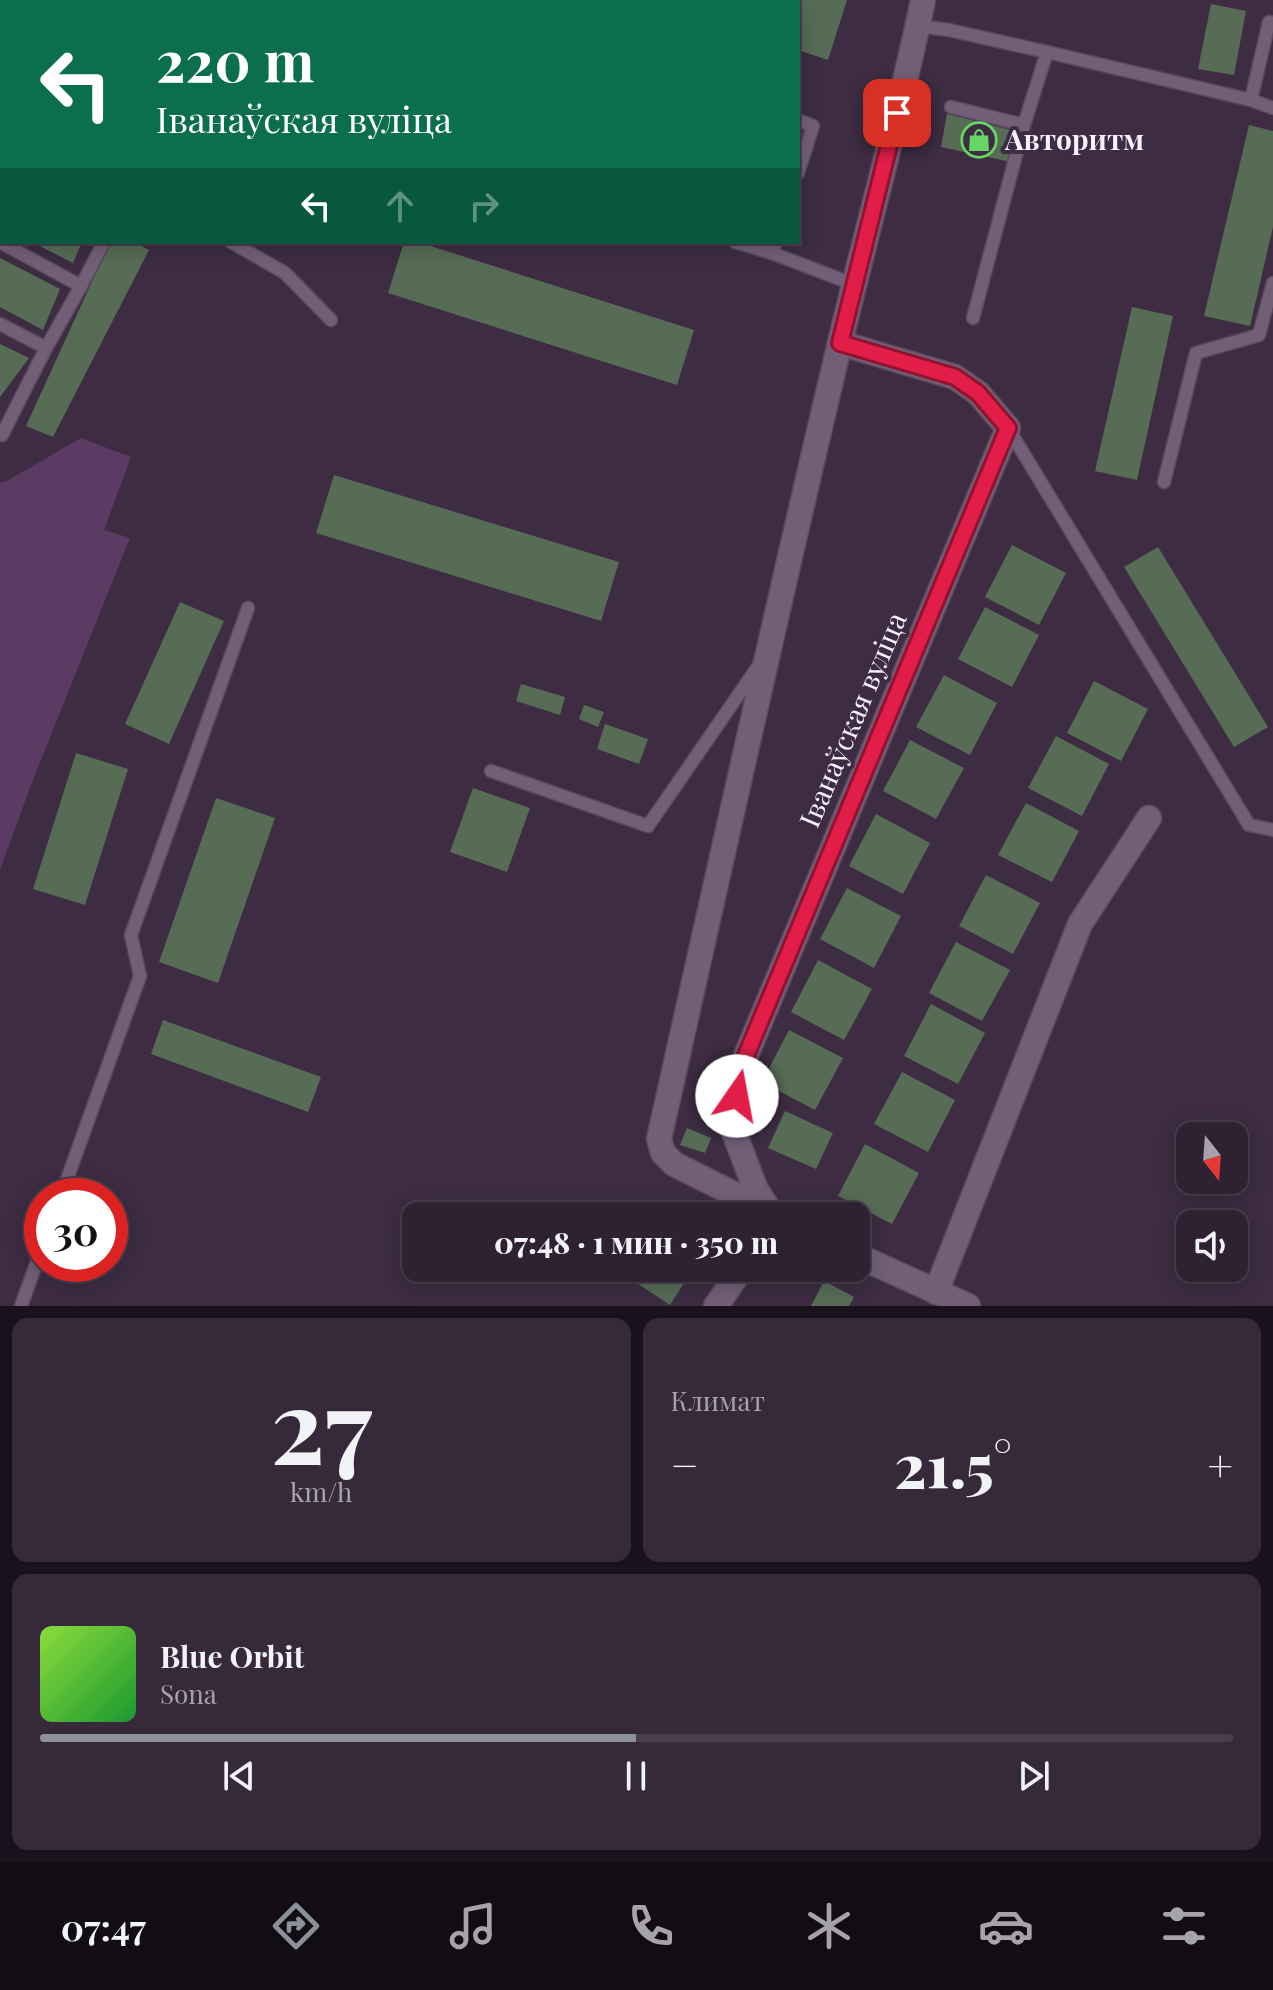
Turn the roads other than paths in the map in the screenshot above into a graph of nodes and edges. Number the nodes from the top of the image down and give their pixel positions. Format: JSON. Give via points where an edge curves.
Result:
{"nodes":[{"id":1,"x":923,"y":0,"type":"edge"},
{"id":2,"x":1273,"y":23,"type":"edge"},
{"id":3,"x":918,"y":26,"type":"junction"},
{"id":4,"x":1047,"y":52,"type":"junction"},
{"id":5,"x":1251,"y":100,"type":"junction"},
{"id":6,"x":951,"y":107,"type":"dead end"},
{"id":7,"x":1273,"y":108,"type":"edge"},
{"id":8,"x":800,"y":121,"type":"edge"},
{"id":9,"x":1024,"y":125,"type":"junction"},
{"id":10,"x":800,"y":167,"type":"edge"},
{"id":11,"x":4,"y":244,"type":"edge"},
{"id":12,"x":103,"y":244,"type":"edge"},
{"id":13,"x":234,"y":244,"type":"edge"},
{"id":14,"x":748,"y":244,"type":"edge"},
{"id":15,"x":774,"y":248,"type":"edge"},
{"id":16,"x":1273,"y":283,"type":"edge"},
{"id":17,"x":855,"y":285,"type":"junction"},
{"id":18,"x":81,"y":286,"type":"junction"},
{"id":19,"x":973,"y":318,"type":"dead end"},
{"id":20,"x":331,"y":320,"type":"dead end"},
{"id":21,"x":0,"y":324,"type":"edge"},
{"id":22,"x":840,"y":343,"type":"junction"},
{"id":23,"x":46,"y":348,"type":"junction"},
{"id":24,"x":0,"y":409,"type":"edge"},
{"id":25,"x":12,"y":415,"type":"junction"},
{"id":26,"x":1008,"y":428,"type":"junction"},
{"id":27,"x":2,"y":435,"type":"dead end"},
{"id":28,"x":1164,"y":482,"type":"dead end"},
{"id":29,"x":248,"y":608,"type":"dead end"},
{"id":30,"x":768,"y":652,"type":"junction"},
{"id":31,"x":491,"y":771,"type":"dead end"},
{"id":32,"x":1149,"y":818,"type":"dead end"},
{"id":33,"x":1273,"y":830,"type":"edge"},
{"id":34,"x":67,"y":1178,"type":"edge"},
{"id":35,"x":749,"y":1202,"type":"edge"},
{"id":36,"x":763,"y":1202,"type":"edge"},
{"id":37,"x":870,"y":1261,"type":"edge"},
{"id":38,"x":30,"y":1282,"type":"edge"},
{"id":39,"x":732,"y":1282,"type":"edge"},
{"id":40,"x":936,"y":1292,"type":"junction"},
{"id":41,"x":21,"y":1306,"type":"edge"},
{"id":42,"x":716,"y":1306,"type":"edge"},
{"id":43,"x":968,"y":1306,"type":"edge"}],
"edges":[{"from":1,"to":3,"type":"street","name":"Іванаўская вуліца"},
{"from":2,"to":5,"type":"lane","via":[[1269,22]]},
{"from":3,"to":4,"type":"lane"},
{"from":3,"to":17,"type":"street","name":"Іванаўская вуліца"},
{"from":4,"to":5,"type":"lane"},
{"from":4,"to":9,"type":"lane"},
{"from":5,"to":7,"type":"lane"},
{"from":6,"to":9,"type":"lane"},
{"from":8,"to":10,"type":"lane","via":[[813,126]]},
{"from":9,"to":19,"type":"lane"},
{"from":11,"to":18,"type":"lane"},
{"from":12,"to":18,"type":"lane"},
{"from":13,"to":20,"type":"lane","via":[[285,273]]},
{"from":14,"to":15,"type":"lane"},
{"from":15,"to":17,"type":"lane"},
{"from":16,"to":28,"type":"lane","via":[[1259,335],[1196,353]]},
{"from":17,"to":22,"type":"street","name":"Іванаўская вуліца"},
{"from":18,"to":23,"type":"lane"},
{"from":21,"to":23,"type":"lane"},
{"from":22,"to":26,"type":"street","via":[[955,377],[978,393]]},
{"from":22,"to":30,"type":"street","name":"Іванаўская вуліца"},
{"from":23,"to":25,"type":"lane"},
{"from":24,"to":25,"type":"lane"},
{"from":25,"to":27,"type":"lane"},
{"from":26,"to":33,"type":"lane","via":[[1249,825]]},
{"from":26,"to":36,"type":"street","name":"Іванаўская вуліца","via":[[742,1065],[732,1127]]},
{"from":29,"to":34,"type":"lane","via":[[131,935],[140,976]]},
{"from":30,"to":31,"type":"lane","via":[[648,826]]},
{"from":30,"to":35,"type":"street","name":"Іванаўская вуліца","via":[[659,1139],[674,1164]]},
{"from":32,"to":40,"type":"street","via":[[1080,924]]},
{"from":37,"to":40,"type":"street"},
{"from":38,"to":41,"type":"lane"},
{"from":39,"to":42,"type":"street"},
{"from":40,"to":43,"type":"street"}]}
